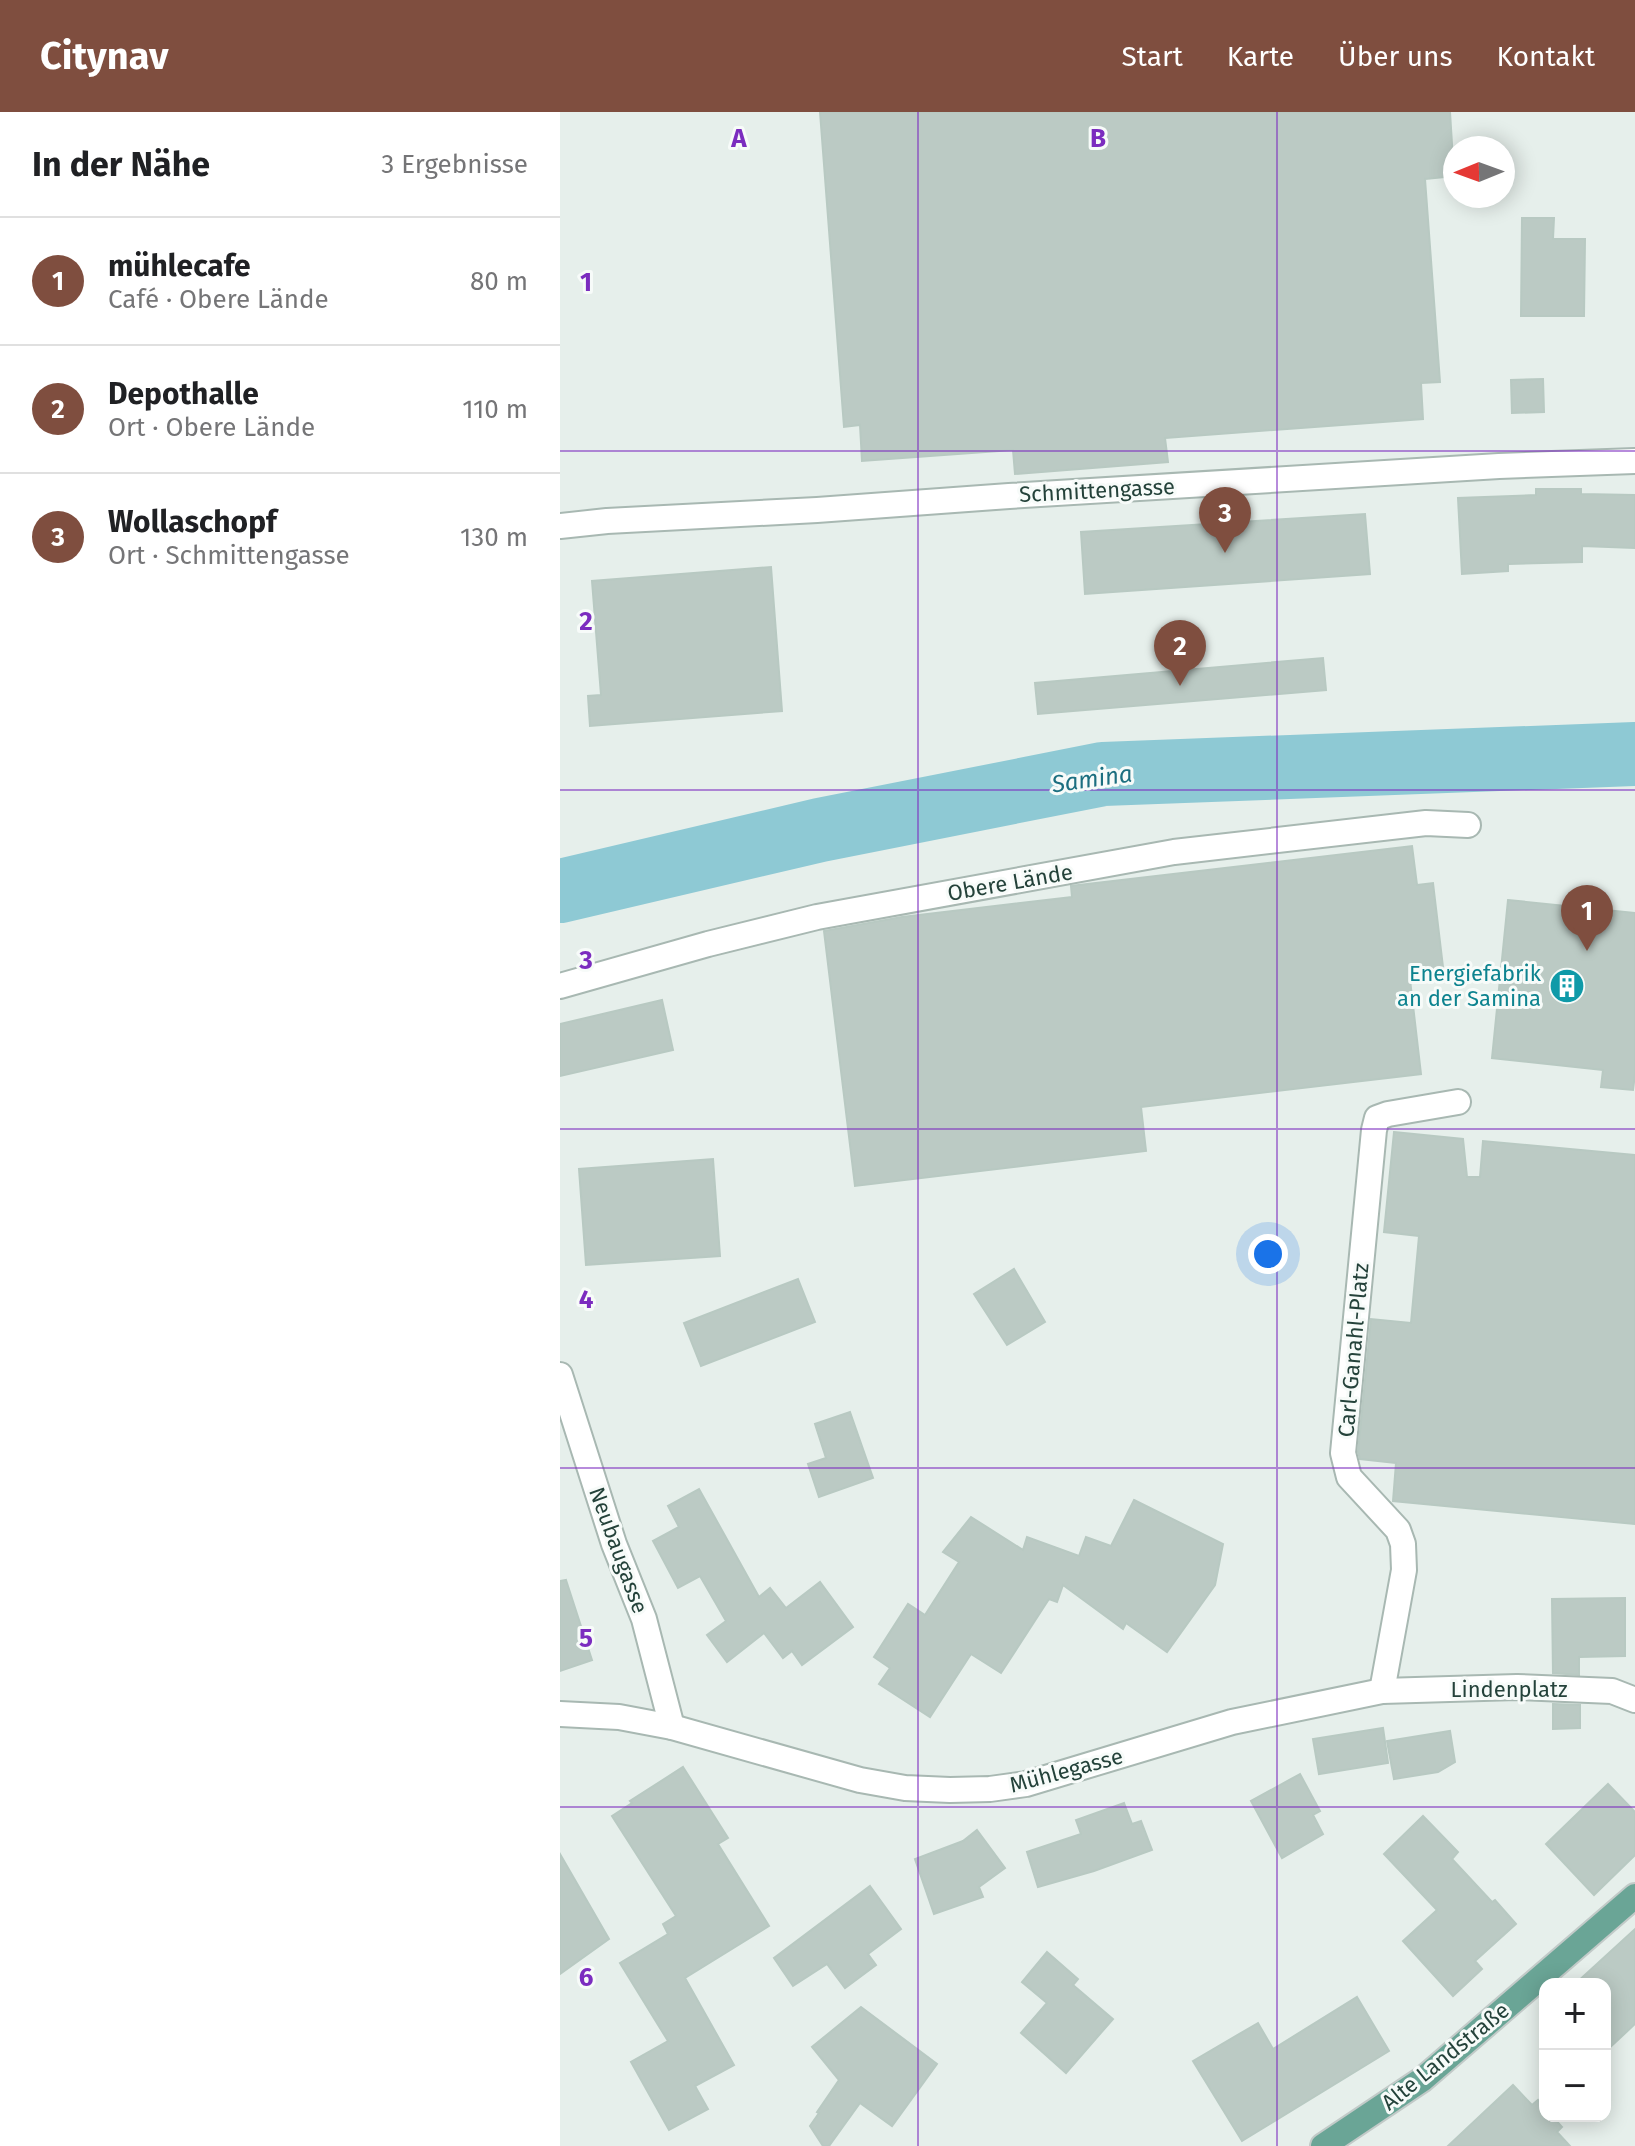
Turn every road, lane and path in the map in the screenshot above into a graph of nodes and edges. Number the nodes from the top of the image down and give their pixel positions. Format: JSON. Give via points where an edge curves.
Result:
{"nodes":[{"id":1,"x":1635,"y":461,"type":"edge"},
{"id":2,"x":560,"y":526,"type":"edge"},
{"id":3,"x":1468,"y":825,"type":"dead end"},
{"id":4,"x":560,"y":986,"type":"edge"},
{"id":5,"x":1458,"y":1102,"type":"dead end"},
{"id":6,"x":560,"y":1375,"type":"edge"},
{"id":7,"x":1382,"y":1691,"type":"junction"},
{"id":8,"x":1635,"y":1700,"type":"edge"},
{"id":9,"x":560,"y":1714,"type":"edge"},
{"id":10,"x":672,"y":1727,"type":"junction"},
{"id":11,"x":1635,"y":1896,"type":"edge"},
{"id":12,"x":1323,"y":2146,"type":"edge"}],
"edges":[{"from":1,"to":2,"type":"street","name":"Schmittengasse"},
{"from":3,"to":4,"type":"street","name":"Obere Lände","via":[[1426,823],[1174,852],[817,917]]},
{"from":5,"to":7,"type":"street","name":"Carl-Ganahl-Platz","via":[[1388,1114],[1377,1118],[1374,1130],[1343,1453],[1349,1477],[1398,1530],[1403,1544],[1404,1570]]},
{"from":6,"to":10,"type":"street","name":"Neubaugasse","via":[[644,1619]]},
{"from":7,"to":8,"type":"street","name":"Lindenplatz","via":[[1517,1687],[1612,1691]]},
{"from":7,"to":10,"type":"street","name":"Mühlegasse","via":[[1232,1722],[1026,1784],[990,1789],[905,1788],[860,1780]]},
{"from":9,"to":10,"type":"street","name":"Mühlegasse"},
{"from":11,"to":12,"type":"main road","name":"Alte Landstraße","via":[[1423,2079]]}]}
